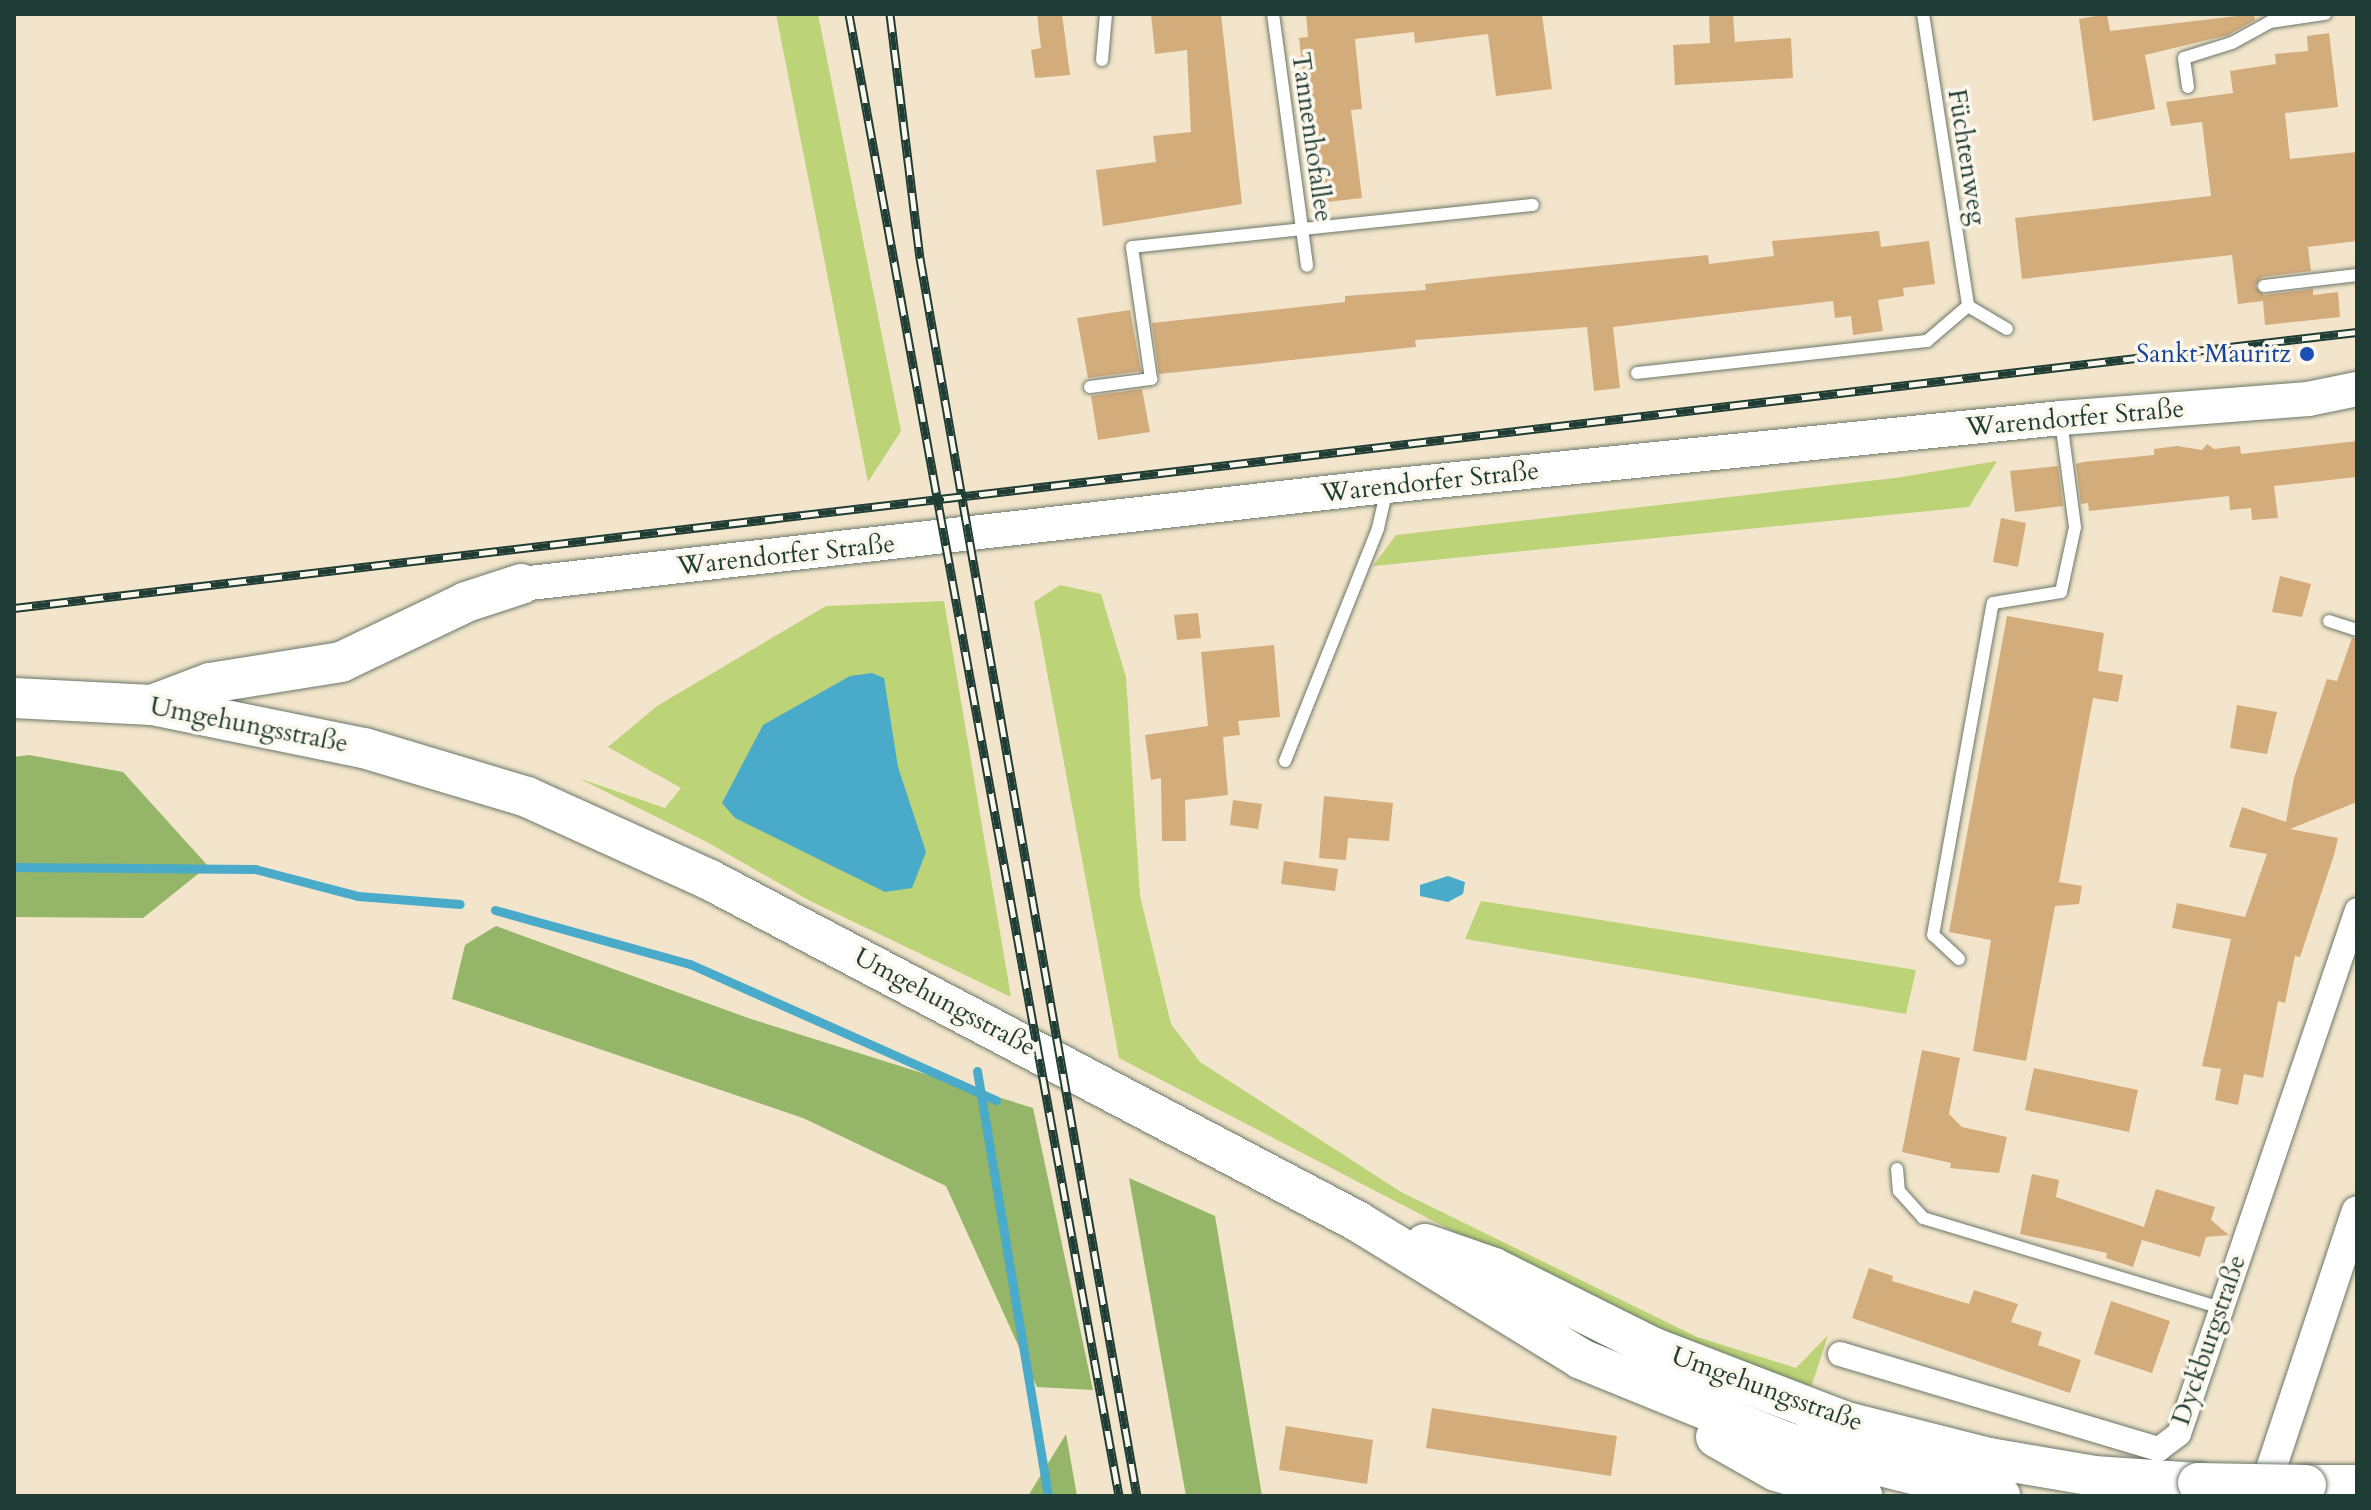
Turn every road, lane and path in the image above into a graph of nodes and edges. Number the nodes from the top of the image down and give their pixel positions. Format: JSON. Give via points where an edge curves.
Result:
{"nodes":[{"id":1,"x":1106,"y":14,"type":"edge"},
{"id":2,"x":1273,"y":14,"type":"edge"},
{"id":3,"x":1923,"y":14,"type":"edge"},
{"id":4,"x":2325,"y":14,"type":"edge"},
{"id":5,"x":1102,"y":60,"type":"dead end"},
{"id":6,"x":2188,"y":87,"type":"dead end"},
{"id":7,"x":1533,"y":205,"type":"dead end"},
{"id":8,"x":1303,"y":230,"type":"junction"},
{"id":9,"x":1307,"y":266,"type":"dead end"},
{"id":10,"x":2357,"y":275,"type":"edge"},
{"id":11,"x":2264,"y":286,"type":"dead end"},
{"id":12,"x":1968,"y":306,"type":"junction"},
{"id":13,"x":2007,"y":329,"type":"dead end"},
{"id":14,"x":1637,"y":373,"type":"dead end"},
{"id":15,"x":1090,"y":387,"type":"dead end"},
{"id":16,"x":2352,"y":394,"type":"edge"},
{"id":17,"x":2061,"y":418,"type":"junction"},
{"id":18,"x":1387,"y":486,"type":"junction"},
{"id":19,"x":521,"y":584,"type":"joint"},
{"id":20,"x":2329,"y":621,"type":"dead end"},
{"id":21,"x":2357,"y":630,"type":"edge"},
{"id":22,"x":14,"y":698,"type":"edge"},
{"id":23,"x":152,"y":705,"type":"junction"},
{"id":24,"x":1285,"y":761,"type":"dead end"},
{"id":25,"x":2357,"y":910,"type":"edge"},
{"id":26,"x":1959,"y":959,"type":"dead end"},
{"id":27,"x":1897,"y":1169,"type":"dead end"},
{"id":28,"x":2357,"y":1211,"type":"edge"},
{"id":29,"x":1357,"y":1221,"type":"junction"},
{"id":30,"x":2221,"y":1308,"type":"junction"},
{"id":31,"x":1840,"y":1354,"type":"dead end"},
{"id":32,"x":1581,"y":1359,"type":"junction"},
{"id":33,"x":2357,"y":1485,"type":"edge"},
{"id":34,"x":1862,"y":1496,"type":"edge"},
{"id":35,"x":2000,"y":1496,"type":"edge"},
{"id":36,"x":2262,"y":1496,"type":"edge"}],
"edges":[{"from":1,"to":5,"type":"lane"},
{"from":2,"to":8,"type":"lane","name":"Tannenhofallee"},
{"from":3,"to":12,"type":"lane","name":"Füchtenweg"},
{"from":4,"to":6,"type":"lane","via":[[2270,22],[2232,43],[2184,58]]},
{"from":7,"to":8,"type":"lane"},
{"from":8,"to":9,"type":"lane","name":"Tannenhofallee"},
{"from":8,"to":15,"type":"lane","via":[[1132,247],[1151,379]]},
{"from":10,"to":11,"type":"lane"},
{"from":12,"to":13,"type":"lane"},
{"from":12,"to":14,"type":"lane","via":[[1927,341]]},
{"from":16,"to":17,"type":"main road","name":"Warendorfer Straße"},
{"from":17,"to":18,"type":"main road","name":"Warendorfer Straße"},
{"from":17,"to":26,"type":"lane","via":[[2075,527],[2061,592],[1993,603],[1933,935]]},
{"from":18,"to":19,"type":"main road","name":"Warendorfer Straße"},
{"from":18,"to":24,"type":"lane","via":[[1378,528]]},
{"from":19,"to":23,"type":"highway","via":[[466,602],[341,662],[210,683]]},
{"from":20,"to":21,"type":"lane"},
{"from":22,"to":23,"type":"highway","name":"Umgehungsstraße"},
{"from":23,"to":29,"type":"highway","name":"Umgehungsstraße","via":[[364,748],[527,797],[710,880]]},
{"from":25,"to":30,"type":"street","name":"Dyckburgstraße"},
{"from":27,"to":30,"type":"lane","via":[[1899,1191],[1923,1218]]},
{"from":28,"to":36,"type":"street"},
{"from":29,"to":32,"type":"highway","name":"Umgehungsstraße"},
{"from":29,"to":33,"type":"highway","name":"Umgehungsstraße","bridge":true,"via":[[1494,1268],[1652,1347],[1846,1422],[1989,1458],[2094,1476]]},
{"from":30,"to":31,"type":"street","name":"Dyckburgstraße","via":[[2179,1434],[2159,1449]]},
{"from":32,"to":34,"type":"highway","via":[[1776,1471]]},
{"from":32,"to":35,"type":"highway","name":"Umgehungsstraße","via":[[1785,1442]]}]}
